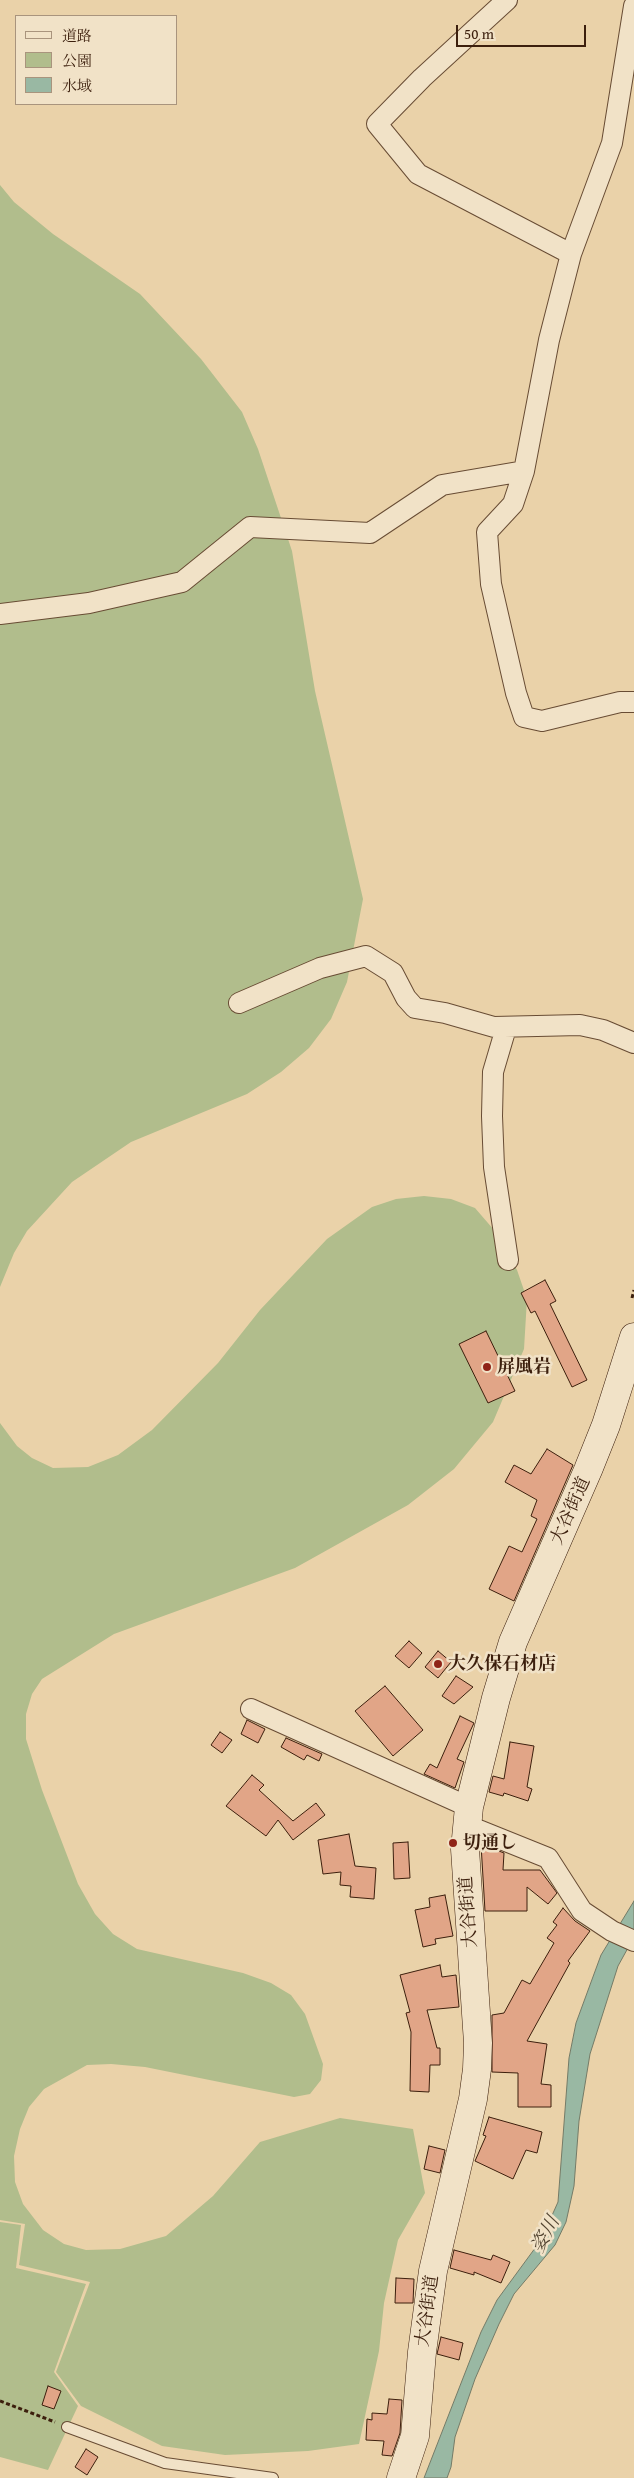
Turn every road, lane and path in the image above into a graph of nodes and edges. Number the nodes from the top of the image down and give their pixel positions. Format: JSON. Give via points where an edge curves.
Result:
{"nodes":[{"id":1,"x":508,"y":0,"type":"edge"},
{"id":2,"x":634,"y":6,"type":"edge"},
{"id":3,"x":571,"y":254,"type":"junction"},
{"id":4,"x":524,"y":471,"type":"junction"},
{"id":5,"x":0,"y":614,"type":"edge"},
{"id":6,"x":634,"y":702,"type":"edge"},
{"id":7,"x":239,"y":1003,"type":"dead end"},
{"id":8,"x":506,"y":1028,"type":"junction"},
{"id":9,"x":634,"y":1043,"type":"edge"},
{"id":10,"x":508,"y":1260,"type":"dead end"},
{"id":11,"x":634,"y":1290,"type":"edge"},
{"id":12,"x":632,"y":1298,"type":"dead end"},
{"id":13,"x":634,"y":1337,"type":"edge"},
{"id":14,"x":251,"y":1709,"type":"dead end"},
{"id":15,"x":467,"y":1816,"type":"junction"},
{"id":16,"x":634,"y":1941,"type":"edge"},
{"id":17,"x":0,"y":2401,"type":"edge"},
{"id":18,"x":67,"y":2427,"type":"joint"},
{"id":19,"x":273,"y":2478,"type":"edge"},
{"id":20,"x":401,"y":2478,"type":"edge"}],
"edges":[{"from":1,"to":3,"type":"street","via":[[377,124],[418,174]]},
{"from":2,"to":3,"type":"street","via":[[612,143]]},
{"from":3,"to":4,"type":"street","via":[[549,340]]},
{"from":4,"to":5,"type":"street","via":[[442,485],[370,533],[250,527],[182,582],[89,603]]},
{"from":4,"to":6,"type":"street","via":[[514,504],[487,532],[491,584],[524,717],[542,721],[620,702]]},
{"from":7,"to":8,"type":"street","via":[[320,968],[366,956],[393,973],[415,1008]]},
{"from":8,"to":9,"type":"street","via":[[580,1025],[603,1030]]},
{"from":8,"to":10,"type":"street","via":[[493,1072],[492,1116],[494,1168]]},
{"from":11,"to":12,"type":"path"},
{"from":13,"to":15,"type":"main road","name":"大谷街道","via":[[606,1425],[513,1642]]},
{"from":14,"to":15,"type":"street"},
{"from":15,"to":16,"type":"street","via":[[548,1858],[582,1911]]},
{"from":15,"to":20,"type":"main road","name":"大谷街道","via":[[465,1857],[477,2069],[433,2271],[415,2436]]},
{"from":17,"to":18,"type":"path"},
{"from":18,"to":19,"type":"lane","via":[[165,2463]]}]}
